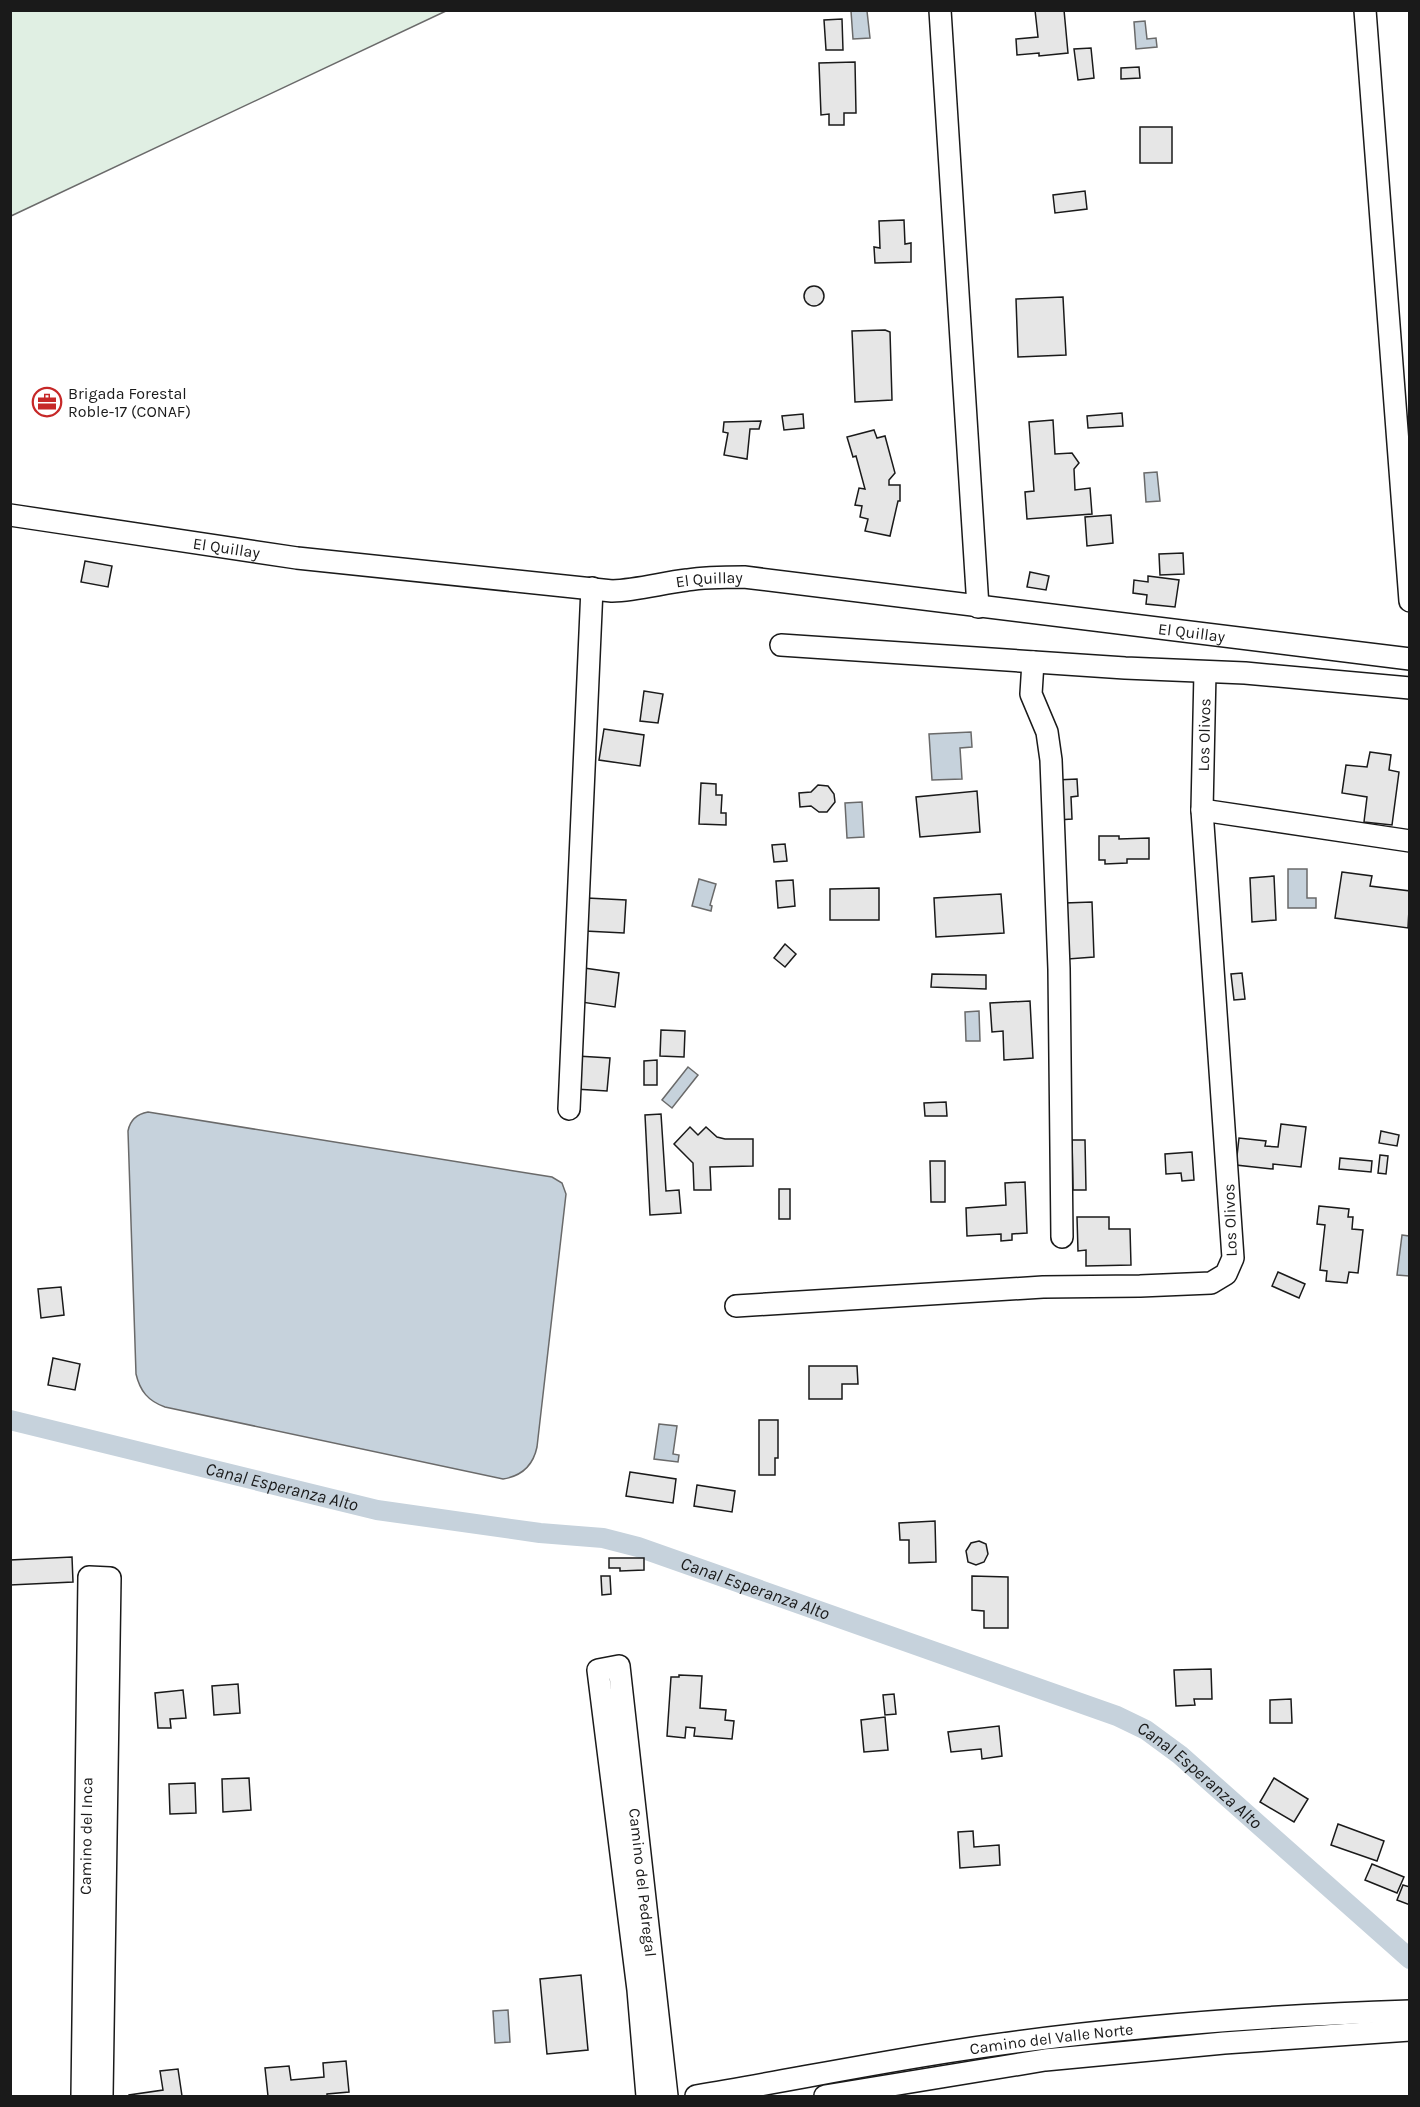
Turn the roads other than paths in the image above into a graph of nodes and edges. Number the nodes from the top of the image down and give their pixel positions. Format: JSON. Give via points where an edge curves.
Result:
{"nodes":[{"id":1,"x":940,"y":10,"type":"edge"},
{"id":2,"x":1365,"y":10,"type":"edge"},
{"id":3,"x":10,"y":514,"type":"edge"},
{"id":4,"x":592,"y":588,"type":"junction"},
{"id":5,"x":1410,"y":601,"type":"edge"},
{"id":6,"x":978,"y":607,"type":"junction"},
{"id":7,"x":782,"y":645,"type":"dead end"},
{"id":8,"x":1410,"y":659,"type":"edge"},
{"id":9,"x":1033,"y":662,"type":"junction"},
{"id":10,"x":1205,"y":672,"type":"junction"},
{"id":11,"x":1410,"y":688,"type":"edge"},
{"id":12,"x":1202,"y":810,"type":"junction"},
{"id":13,"x":1410,"y":841,"type":"edge"},
{"id":14,"x":569,"y":1109,"type":"dead end"},
{"id":15,"x":1062,"y":1237,"type":"dead end"},
{"id":16,"x":736,"y":1306,"type":"dead end"},
{"id":17,"x":1410,"y":2011,"type":"edge"},
{"id":18,"x":1410,"y":2030,"type":"edge"},
{"id":19,"x":82,"y":2097,"type":"edge"},
{"id":20,"x":102,"y":2097,"type":"edge"},
{"id":21,"x":647,"y":2097,"type":"edge"},
{"id":22,"x":667,"y":2097,"type":"edge"},
{"id":23,"x":696,"y":2097,"type":"edge"},
{"id":24,"x":825,"y":2097,"type":"edge"}],
"edges":[{"from":1,"to":6,"type":"street"},
{"from":2,"to":5,"type":"street"},
{"from":3,"to":4,"type":"street","name":"El Quillay","via":[[297,558]]},
{"from":4,"to":6,"type":"street","name":"El Quillay","via":[[635,590],[686,580],[744,577]]},
{"from":4,"to":14,"type":"street"},
{"from":6,"to":8,"type":"street","name":"El Quillay"},
{"from":7,"to":9,"type":"street"},
{"from":9,"to":10,"type":"street"},
{"from":9,"to":15,"type":"street","via":[[1031,694],[1047,732],[1051,760],[1059,969]]},
{"from":10,"to":11,"type":"street"},
{"from":10,"to":12,"type":"street","name":"Los Olivos"},
{"from":12,"to":13,"type":"street"},
{"from":12,"to":16,"type":"street","name":"Los Olivos","via":[[1233,1258],[1226,1274],[1211,1282],[1043,1287]]},
{"from":17,"to":23,"type":"street","name":"Camino del Valle Norte","via":[[1235,2020],[1040,2039]]},
{"from":18,"to":24,"type":"street","name":"Camino del Valle Norte","via":[[1045,2060]]},
{"from":19,"to":20,"type":"street","name":"Camino del Inca","via":[[89,1577],[110,1578]]},
{"from":21,"to":22,"type":"street","name":"Camino del Pedregal","via":[[638,1990],[598,1670],[620,1666]]}]}
